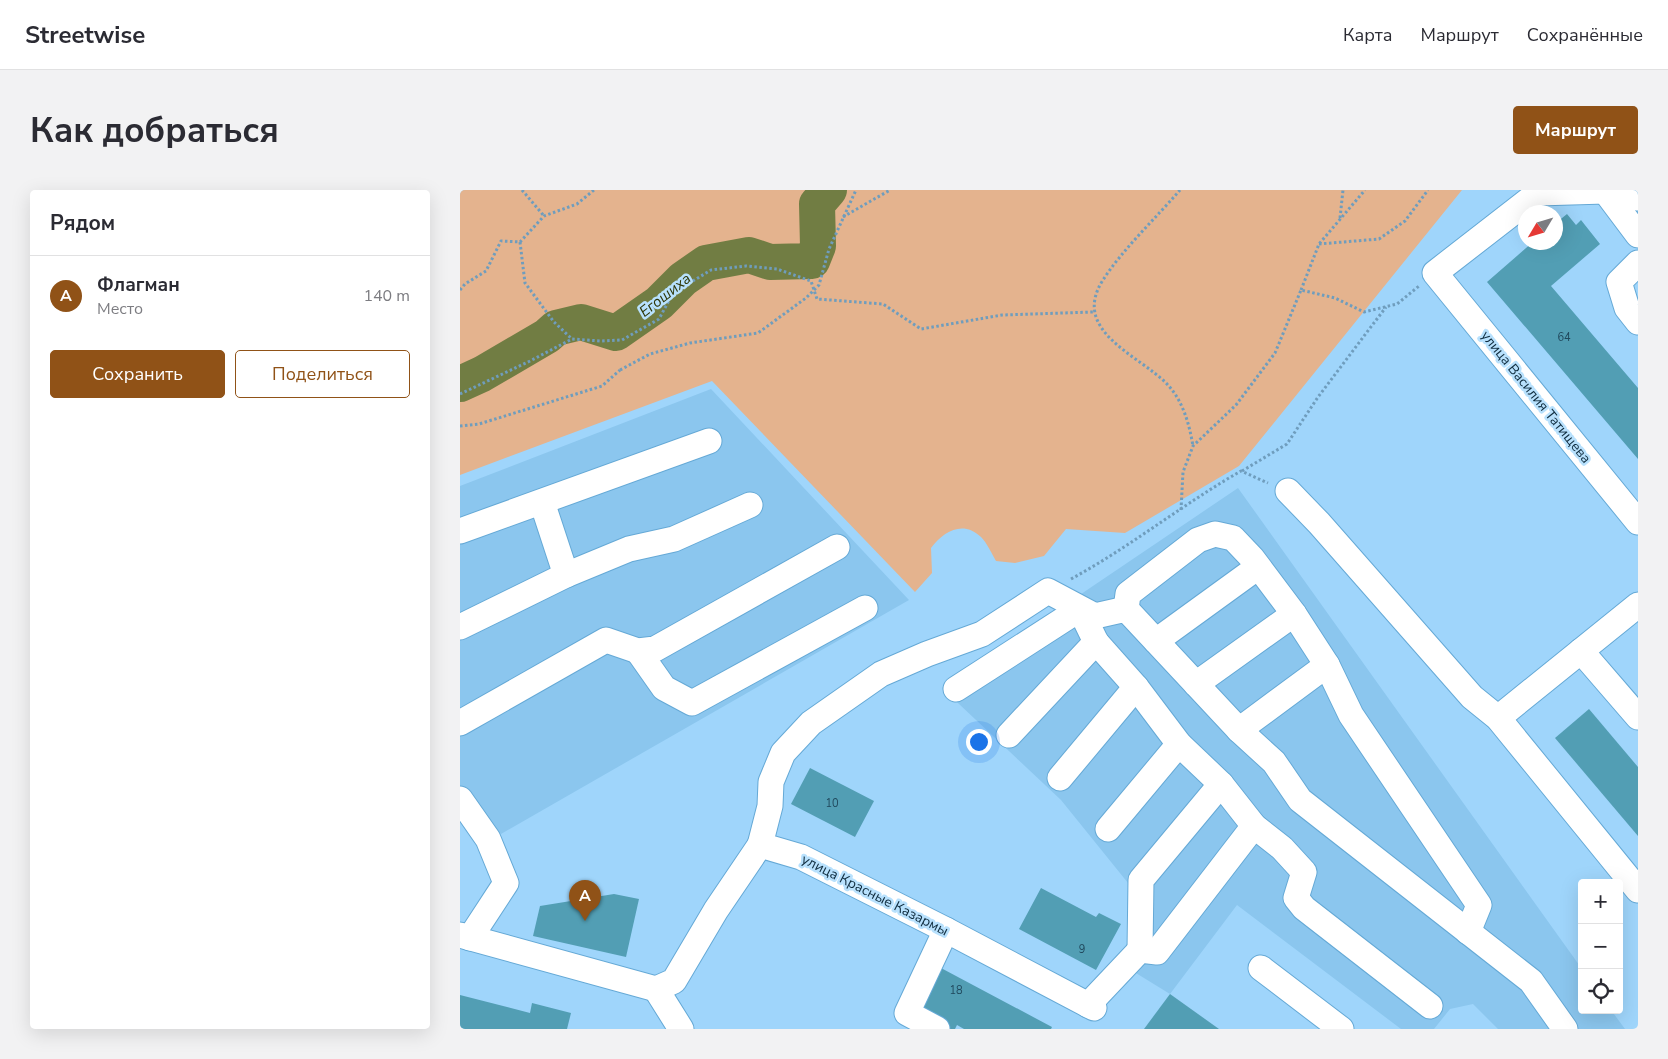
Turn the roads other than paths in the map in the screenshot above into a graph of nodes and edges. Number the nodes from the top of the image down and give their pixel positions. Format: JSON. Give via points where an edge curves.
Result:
{"nodes":[{"id":1,"x":1605,"y":191,"type":"edge"},
{"id":2,"x":1638,"y":198,"type":"edge"},
{"id":3,"x":1638,"y":234,"type":"edge"},
{"id":4,"x":1638,"y":263,"type":"edge"},
{"id":5,"x":1638,"y":322,"type":"edge"},
{"id":6,"x":709,"y":441,"type":"dead end"},
{"id":7,"x":1288,"y":492,"type":"road end"},
{"id":8,"x":542,"y":502,"type":"junction"},
{"id":9,"x":750,"y":505,"type":"dead end"},
{"id":10,"x":1638,"y":522,"type":"edge"},
{"id":11,"x":460,"y":531,"type":"edge"},
{"id":12,"x":837,"y":548,"type":"dead end"},
{"id":13,"x":1258,"y":567,"type":"junction"},
{"id":14,"x":566,"y":575,"type":"junction"},
{"id":15,"x":1638,"y":605,"type":"edge"},
{"id":16,"x":865,"y":608,"type":"dead end"},
{"id":17,"x":1080,"y":609,"type":"junction"},
{"id":18,"x":1126,"y":609,"type":"junction"},
{"id":19,"x":1294,"y":614,"type":"junction"},
{"id":20,"x":460,"y":627,"type":"edge"},
{"id":21,"x":1156,"y":641,"type":"junction"},
{"id":22,"x":1096,"y":642,"type":"junction"},
{"id":23,"x":638,"y":650,"type":"junction"},
{"id":24,"x":1581,"y":651,"type":"junction"},
{"id":25,"x":1327,"y":665,"type":"junction"},
{"id":26,"x":1196,"y":684,"type":"junction"},
{"id":27,"x":1136,"y":687,"type":"junction"},
{"id":28,"x":956,"y":689,"type":"dead end"},
{"id":29,"x":1638,"y":717,"type":"edge"},
{"id":30,"x":1498,"y":718,"type":"junction"},
{"id":31,"x":460,"y":723,"type":"edge"},
{"id":32,"x":1239,"y":730,"type":"junction"},
{"id":33,"x":1009,"y":735,"type":"dead end"},
{"id":34,"x":1179,"y":744,"type":"junction"},
{"id":35,"x":1060,"y":778,"type":"dead end"},
{"id":36,"x":1220,"y":784,"type":"junction"},
{"id":37,"x":460,"y":799,"type":"edge"},
{"id":38,"x":1254,"y":826,"type":"junction"},
{"id":39,"x":1108,"y":829,"type":"dead end"},
{"id":40,"x":760,"y":845,"type":"junction"},
{"id":41,"x":1638,"y":890,"type":"edge"},
{"id":42,"x":946,"y":930,"type":"junction"},
{"id":43,"x":1468,"y":932,"type":"junction"},
{"id":44,"x":465,"y":937,"type":"edge"},
{"id":45,"x":1140,"y":950,"type":"junction"},
{"id":46,"x":1261,"y":968,"type":"dead end"},
{"id":47,"x":656,"y":989,"type":"junction"},
{"id":48,"x":1430,"y":1006,"type":"dead end"},
{"id":49,"x":680,"y":1029,"type":"edge"},
{"id":50,"x":937,"y":1029,"type":"edge"},
{"id":51,"x":1341,"y":1029,"type":"edge"},
{"id":52,"x":1565,"y":1029,"type":"edge"}],
"edges":[{"from":1,"to":2,"type":"street"},
{"from":1,"to":3,"type":"street"},
{"from":1,"to":10,"type":"street","name":"улица Василия Татищева","via":[[1538,193],[1435,273]]},
{"from":4,"to":5,"type":"street","via":[[1619,282],[1627,308]]},
{"from":6,"to":8,"type":"street"},
{"from":7,"to":30,"type":"street","via":[[1472,697]]},
{"from":8,"to":11,"type":"street"},
{"from":8,"to":14,"type":"street"},
{"from":9,"to":14,"type":"street","via":[[674,539],[629,549]]},
{"from":12,"to":23,"type":"street","via":[[655,649]]},
{"from":13,"to":18,"type":"street","via":[[1233,538],[1216,534],[1198,540],[1128,594]]},
{"from":13,"to":19,"type":"street"},
{"from":13,"to":21,"type":"street"},
{"from":14,"to":20,"type":"street"},
{"from":15,"to":24,"type":"street"},
{"from":16,"to":23,"type":"street","via":[[692,703],[664,688]]},
{"from":17,"to":18,"type":"street","via":[[1095,616]]},
{"from":17,"to":22,"type":"street"},
{"from":17,"to":28,"type":"street"},
{"from":17,"to":40,"type":"street","via":[[1048,591],[982,634],[881,674],[811,723],[783,753],[771,782],[770,806]]},
{"from":18,"to":21,"type":"street"},
{"from":19,"to":25,"type":"street"},
{"from":19,"to":26,"type":"street"},
{"from":21,"to":26,"type":"street"},
{"from":22,"to":27,"type":"street"},
{"from":22,"to":33,"type":"street"},
{"from":23,"to":31,"type":"street","via":[[606,640]]},
{"from":24,"to":29,"type":"street"},
{"from":24,"to":30,"type":"street"},
{"from":25,"to":32,"type":"street"},
{"from":25,"to":43,"type":"street","via":[[1350,715],[1479,906]]},
{"from":26,"to":32,"type":"street"},
{"from":27,"to":34,"type":"street"},
{"from":27,"to":35,"type":"street"},
{"from":30,"to":41,"type":"street"},
{"from":32,"to":43,"type":"street","via":[[1274,762],[1300,800]]},
{"from":34,"to":36,"type":"street"},
{"from":34,"to":39,"type":"street"},
{"from":36,"to":38,"type":"street"},
{"from":36,"to":45,"type":"street","via":[[1141,880]]},
{"from":37,"to":44,"type":"street","via":[[488,839],[506,883]]},
{"from":38,"to":45,"type":"street","via":[[1157,952]]},
{"from":38,"to":48,"type":"street","via":[[1282,848],[1304,872],[1296,898],[1304,908]]},
{"from":40,"to":42,"type":"street","name":"улица Красные Казармы","via":[[801,857]]},
{"from":40,"to":47,"type":"street","via":[[716,910],[674,982]]},
{"from":42,"to":45,"type":"street","name":"улица Красные Казармы","via":[[1091,1007]]},
{"from":42,"to":50,"type":"street","via":[[907,1013]]},
{"from":43,"to":52,"type":"street","via":[[1531,981]]},
{"from":44,"to":47,"type":"street"},
{"from":46,"to":51,"type":"street"},
{"from":47,"to":49,"type":"street"}]}
